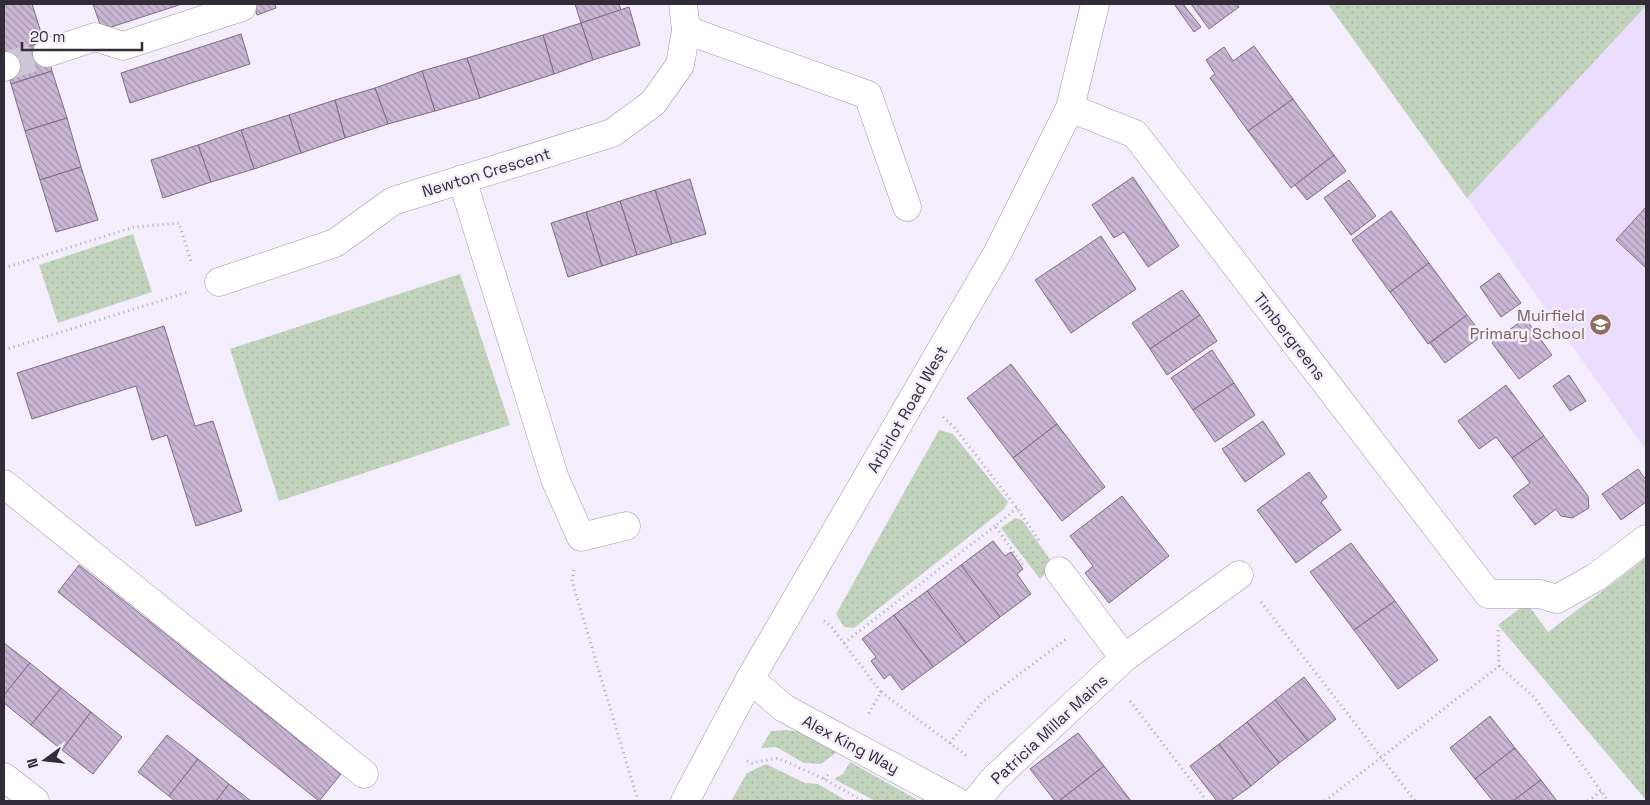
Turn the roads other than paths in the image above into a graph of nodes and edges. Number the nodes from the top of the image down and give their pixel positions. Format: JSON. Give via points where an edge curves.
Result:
{"nodes":[{"id":1,"x":682,"y":4,"type":"edge"},
{"id":2,"x":1095,"y":4,"type":"edge"},
{"id":3,"x":242,"y":7,"type":"dead end"},
{"id":4,"x":686,"y":30,"type":"junction"},
{"id":5,"x":47,"y":53,"type":"tunnel mouth"},
{"id":6,"x":1070,"y":108,"type":"junction"},
{"id":7,"x":462,"y":179,"type":"junction"},
{"id":8,"x":907,"y":207,"type":"dead end"},
{"id":9,"x":210,"y":285,"type":"road end"},
{"id":10,"x":4,"y":484,"type":"edge"},
{"id":11,"x":626,"y":526,"type":"dead end"},
{"id":12,"x":1646,"y":538,"type":"edge"},
{"id":13,"x":1059,"y":571,"type":"road end"},
{"id":14,"x":1239,"y":575,"type":"road end"},
{"id":15,"x":1124,"y":658,"type":"junction"},
{"id":16,"x":750,"y":679,"type":"junction"},
{"id":17,"x":364,"y":774,"type":"dead end"},
{"id":18,"x":4,"y":777,"type":"edge"},
{"id":19,"x":36,"y":801,"type":"edge"},
{"id":20,"x":685,"y":801,"type":"edge"},
{"id":21,"x":956,"y":801,"type":"edge"},
{"id":22,"x":976,"y":801,"type":"edge"}],
"edges":[{"from":1,"to":4,"type":"street","name":"Newton Crescent"},
{"from":2,"to":6,"type":"street","name":"Arbirlot Road West"},
{"from":3,"to":5,"type":"street","via":[[123,46],[95,37]]},
{"from":4,"to":7,"type":"street","name":"Newton Crescent","via":[[680,65],[653,103],[612,134]]},
{"from":4,"to":8,"type":"street","via":[[868,95]]},
{"from":6,"to":12,"type":"street","name":"Timbergreens","via":[[1135,134],[1488,594],[1540,594],[1557,599],[1596,576]]},
{"from":6,"to":16,"type":"street","name":"Arbirlot Road West","via":[[998,252]]},
{"from":7,"to":9,"type":"street","name":"Newton Crescent","via":[[393,201],[335,243]]},
{"from":7,"to":11,"type":"street","via":[[555,479],[581,537]]},
{"from":10,"to":17,"type":"street"},
{"from":13,"to":15,"type":"street"},
{"from":14,"to":15,"type":"street","name":"Patricia Millar Mains"},
{"from":15,"to":22,"type":"street","name":"Patricia Millar Mains","via":[[995,778]]},
{"from":16,"to":20,"type":"street","name":"Arbirlot Road West"},
{"from":16,"to":21,"type":"street","name":"Alex King Way","via":[[784,708]]},
{"from":18,"to":19,"type":"street"}]}
